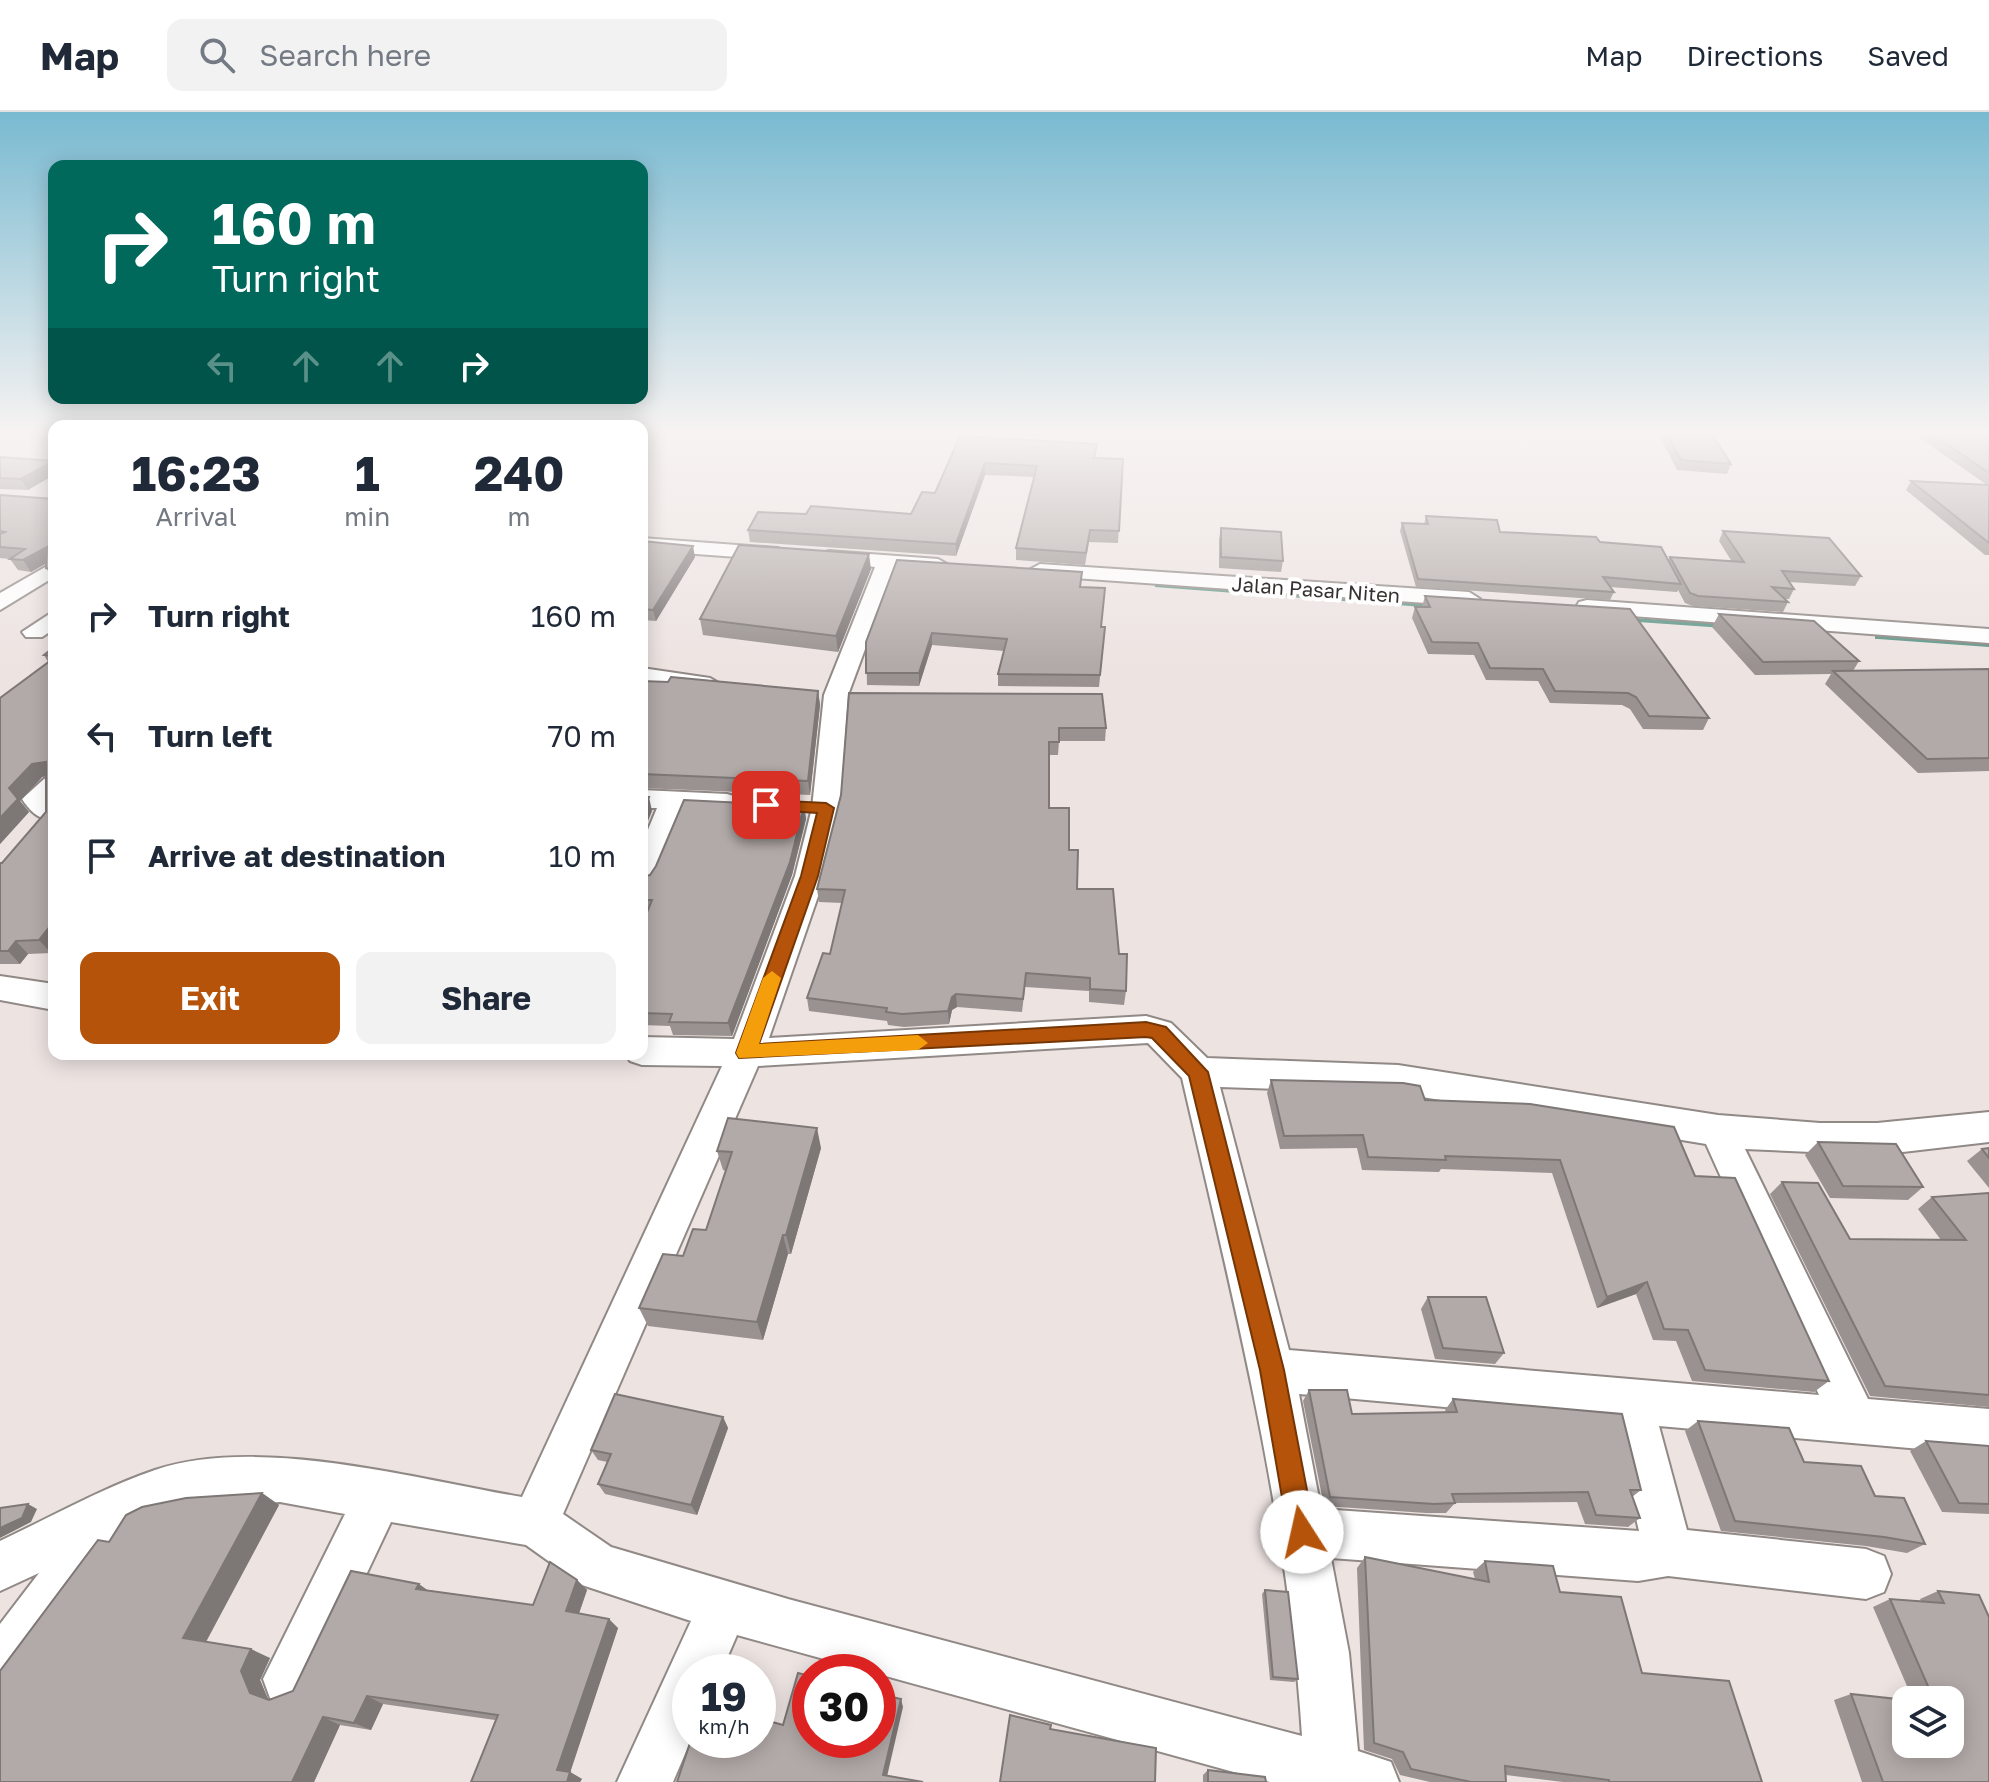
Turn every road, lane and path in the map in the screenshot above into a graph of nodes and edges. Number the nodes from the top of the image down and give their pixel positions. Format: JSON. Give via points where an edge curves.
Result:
{"nodes":[{"id":1,"x":648,"y":544,"type":"edge"},
{"id":2,"x":887,"y":562,"type":"junction"},
{"id":3,"x":965,"y":567,"type":"edge"},
{"id":4,"x":1016,"y":568,"type":"edge"},
{"id":5,"x":48,"y":572,"type":"edge"},
{"id":6,"x":1492,"y":601,"type":"edge"},
{"id":7,"x":0,"y":603,"type":"edge"},
{"id":8,"x":1571,"y":606,"type":"edge"},
{"id":9,"x":48,"y":622,"type":"edge"},
{"id":10,"x":34,"y":632,"type":"dead end"},
{"id":11,"x":1989,"y":636,"type":"edge"},
{"id":12,"x":648,"y":676,"type":"edge"},
{"id":13,"x":733,"y":687,"type":"edge"},
{"id":14,"x":806,"y":693,"type":"edge"},
{"id":15,"x":836,"y":695,"type":"junction"},
{"id":16,"x":866,"y":695,"type":"edge"},
{"id":17,"x":648,"y":799,"type":"edge"},
{"id":18,"x":675,"y":800,"type":"junction"},
{"id":19,"x":750,"y":804,"type":"edge"},
{"id":20,"x":48,"y":807,"type":"edge"},
{"id":21,"x":29,"y":833,"type":"edge"},
{"id":22,"x":648,"y":864,"type":"edge"},
{"id":23,"x":0,"y":988,"type":"edge"},
{"id":24,"x":48,"y":996,"type":"edge"},
{"id":25,"x":648,"y":1051,"type":"edge"},
{"id":26,"x":746,"y":1053,"type":"junction"},
{"id":27,"x":1179,"y":1054,"type":"junction"},
{"id":28,"x":1989,"y":1127,"type":"edge"},
{"id":29,"x":1718,"y":1131,"type":"junction"},
{"id":30,"x":1272,"y":1370,"type":"junction"},
{"id":31,"x":1630,"y":1400,"type":"junction"},
{"id":32,"x":1854,"y":1420,"type":"junction"},
{"id":33,"x":1989,"y":1432,"type":"edge"},
{"id":34,"x":379,"y":1496,"type":"junction"},
{"id":35,"x":114,"y":1515,"type":"junction"},
{"id":36,"x":535,"y":1523,"type":"junction"},
{"id":37,"x":1302,"y":1532,"type":"junction"},
{"id":38,"x":1668,"y":1552,"type":"junction"},
{"id":39,"x":0,"y":1566,"type":"edge"},
{"id":40,"x":1866,"y":1574,"type":"dead end"},
{"id":41,"x":727,"y":1606,"type":"junction"},
{"id":42,"x":703,"y":1654,"type":"edge"},
{"id":43,"x":0,"y":1666,"type":"edge"},
{"id":44,"x":289,"y":1679,"type":"dead end"},
{"id":45,"x":672,"y":1722,"type":"edge"},
{"id":46,"x":1352,"y":1776,"type":"edge"},
{"id":47,"x":645,"y":1782,"type":"edge"}],
"edges":[{"from":1,"to":2,"type":"street"},
{"from":2,"to":3,"type":"street"},
{"from":2,"to":15,"type":"street"},
{"from":4,"to":6,"type":"street","name":"Jalan Pasar Niten"},
{"from":5,"to":7,"type":"street"},
{"from":8,"to":11,"type":"street"},
{"from":9,"to":10,"type":"street"},
{"from":12,"to":13,"type":"street"},
{"from":14,"to":15,"type":"street"},
{"from":15,"to":16,"type":"street"},
{"from":15,"to":26,"type":"street","via":[[811,808],[810,876]]},
{"from":17,"to":18,"type":"street"},
{"from":18,"to":19,"type":"street"},
{"from":18,"to":22,"type":"street"},
{"from":20,"to":21,"type":"street"},
{"from":23,"to":24,"type":"street"},
{"from":25,"to":26,"type":"street"},
{"from":26,"to":27,"type":"street","via":[[1146,1029]]},
{"from":26,"to":36,"type":"street"},
{"from":27,"to":29,"type":"street","via":[[1398,1079]]},
{"from":27,"to":30,"type":"street"},
{"from":28,"to":29,"type":"street","via":[[1877,1139]]},
{"from":29,"to":32,"type":"street"},
{"from":30,"to":31,"type":"street"},
{"from":30,"to":37,"type":"street"},
{"from":31,"to":32,"type":"street"},
{"from":31,"to":38,"type":"street"},
{"from":32,"to":33,"type":"street"},
{"from":34,"to":35,"type":"street","via":[[280,1479],[204,1483],[157,1493]]},
{"from":34,"to":36,"type":"street"},
{"from":34,"to":44,"type":"street"},
{"from":35,"to":39,"type":"street"},
{"from":35,"to":43,"type":"street"},
{"from":36,"to":41,"type":"street","via":[[599,1568]]},
{"from":37,"to":38,"type":"street","via":[[1638,1556]]},
{"from":37,"to":46,"type":"street"},
{"from":38,"to":40,"type":"street"},
{"from":41,"to":42,"type":"street"},
{"from":41,"to":46,"type":"street"},
{"from":45,"to":47,"type":"street"}]}
